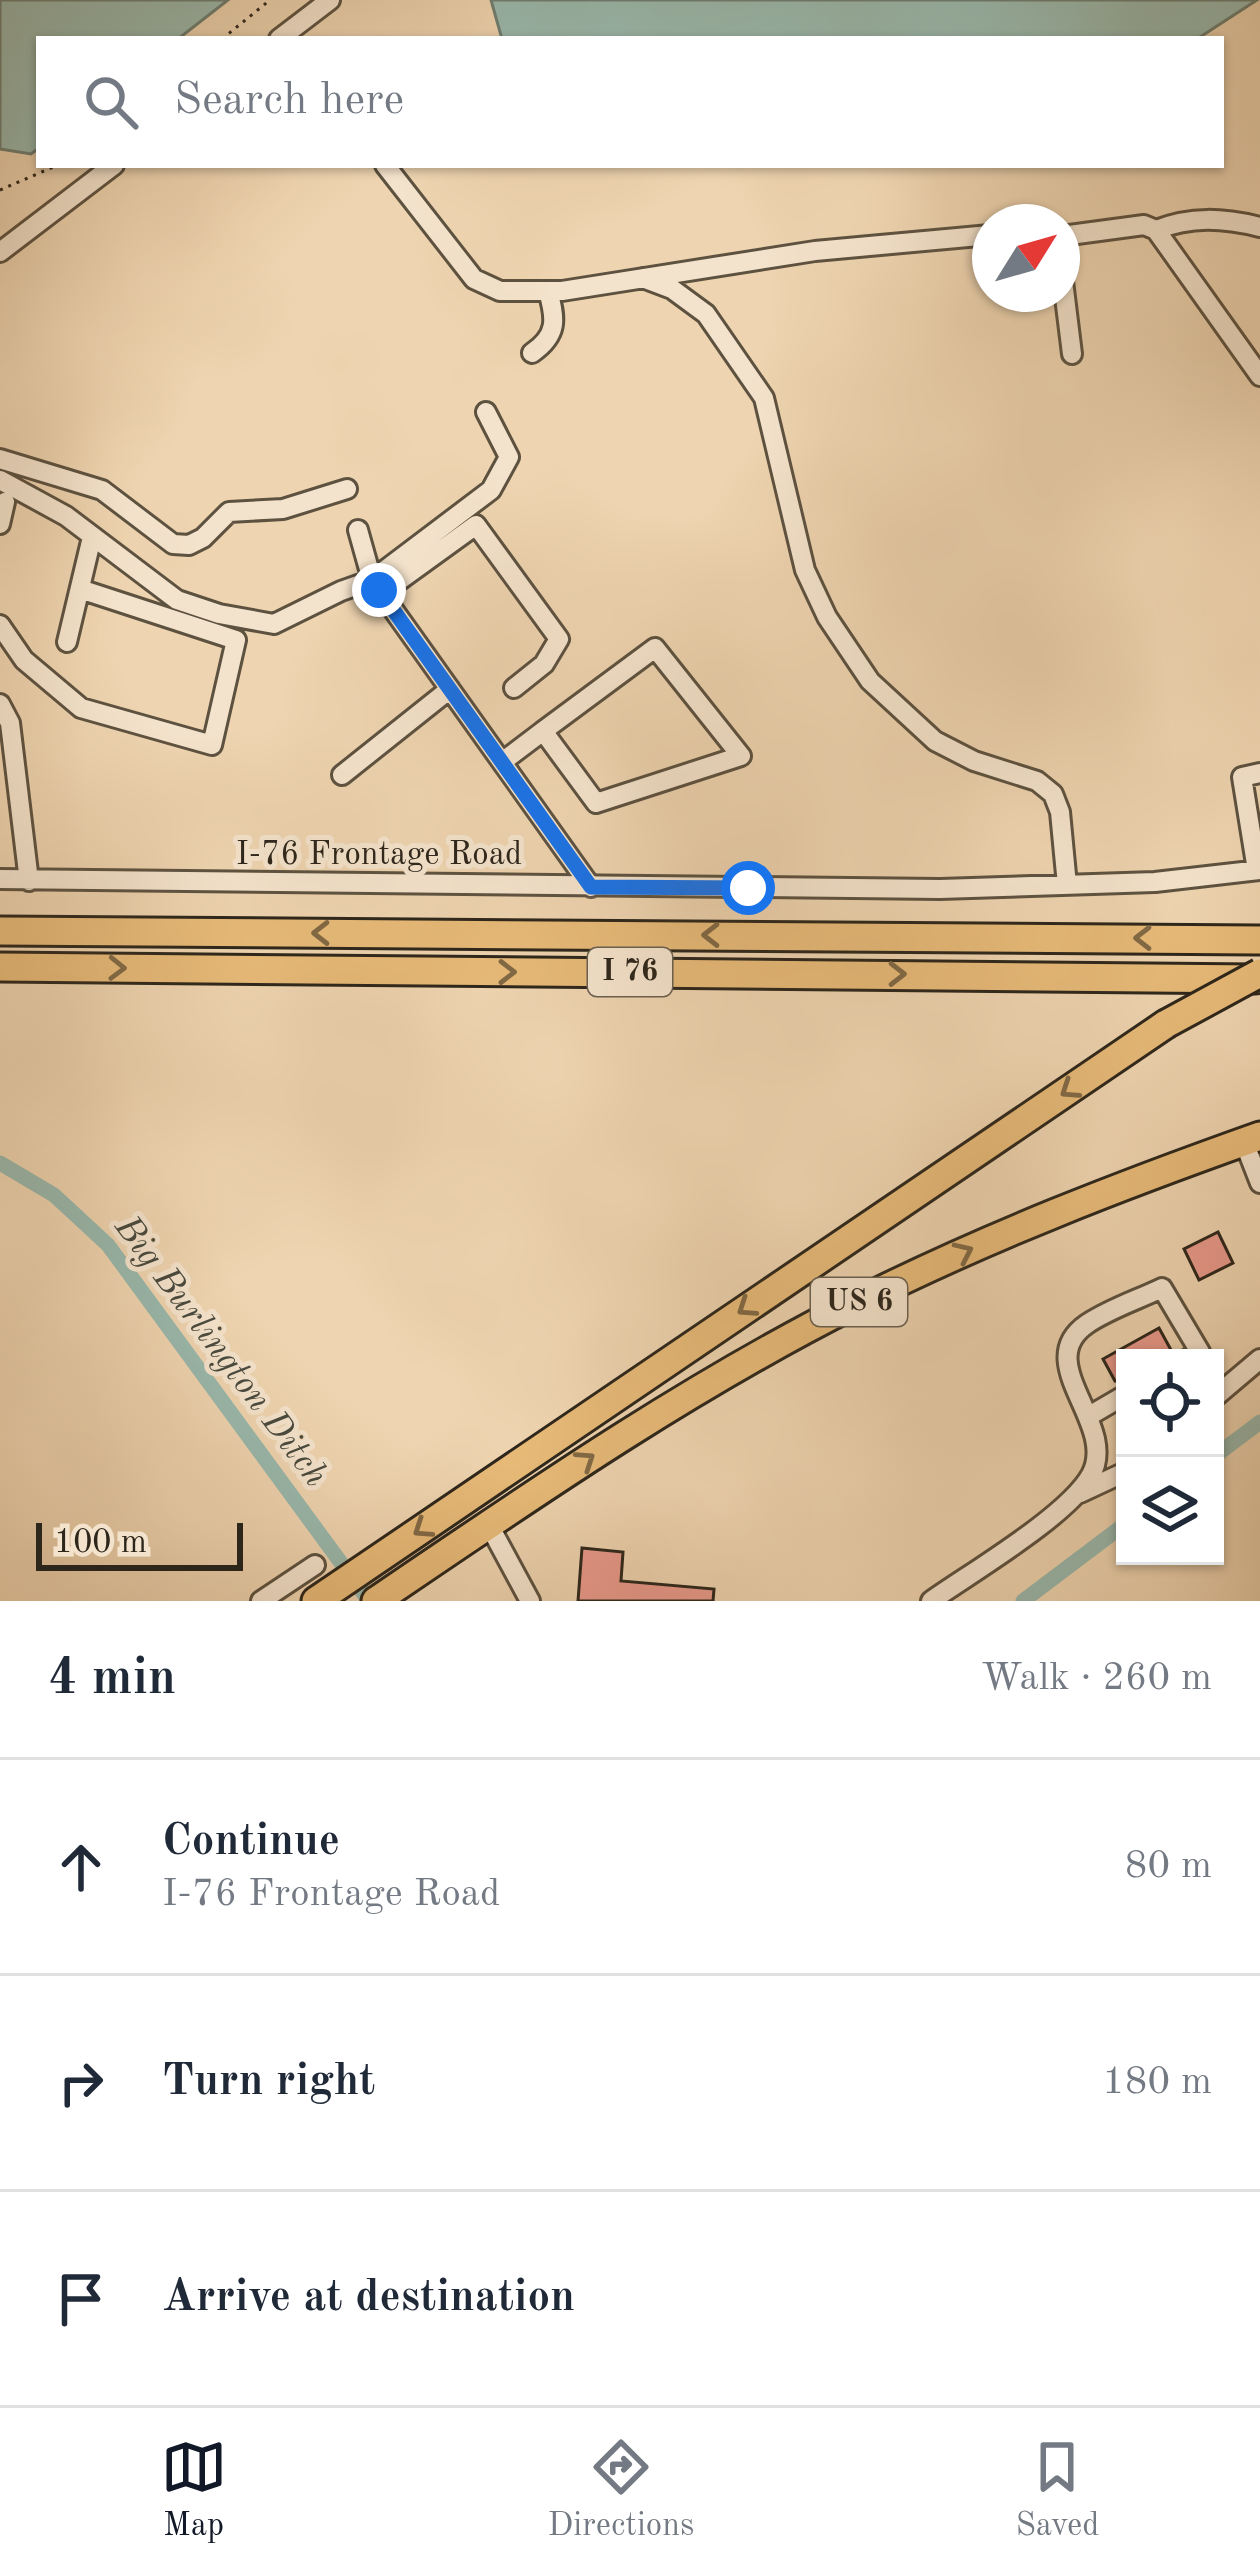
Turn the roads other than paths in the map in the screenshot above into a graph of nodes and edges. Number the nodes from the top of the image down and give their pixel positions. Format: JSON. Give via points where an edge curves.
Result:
{"nodes":[{"id":1,"x":330,"y":0,"type":"edge"},
{"id":2,"x":286,"y":36,"type":"edge"},
{"id":3,"x":110,"y":168,"type":"edge"},
{"id":4,"x":387,"y":168,"type":"edge"},
{"id":5,"x":1260,"y":226,"type":"edge"},
{"id":6,"x":1156,"y":230,"type":"junction"},
{"id":7,"x":1080,"y":234,"type":"edge"},
{"id":8,"x":972,"y":236,"type":"edge"},
{"id":9,"x":0,"y":252,"type":"edge"},
{"id":10,"x":701,"y":269,"type":"junction"},
{"id":11,"x":643,"y":278,"type":"junction"},
{"id":12,"x":548,"y":291,"type":"junction"},
{"id":13,"x":1065,"y":312,"type":"edge"},
{"id":14,"x":706,"y":314,"type":"junction"},
{"id":15,"x":532,"y":353,"type":"dead end"},
{"id":16,"x":1072,"y":354,"type":"dead end"},
{"id":17,"x":1260,"y":376,"type":"edge"},
{"id":18,"x":486,"y":412,"type":"dead end"},
{"id":19,"x":0,"y":459,"type":"edge"},
{"id":20,"x":0,"y":480,"type":"edge"},
{"id":21,"x":346,"y":489,"type":"dead end"},
{"id":22,"x":5,"y":502,"type":"dead end"},
{"id":23,"x":0,"y":524,"type":"edge"},
{"id":24,"x":358,"y":530,"type":"dead end"},
{"id":25,"x":92,"y":537,"type":"junction"},
{"id":26,"x":377,"y":587,"type":"junction"},
{"id":27,"x":80,"y":589,"type":"junction"},
{"id":28,"x":241,"y":618,"type":"junction"},
{"id":29,"x":0,"y":625,"type":"edge"},
{"id":30,"x":236,"y":640,"type":"junction"},
{"id":31,"x":67,"y":642,"type":"dead end"},
{"id":32,"x":514,"y":688,"type":"dead end"},
{"id":33,"x":450,"y":689,"type":"junction"},
{"id":34,"x":0,"y":704,"type":"edge"},
{"id":35,"x":543,"y":731,"type":"junction"},
{"id":36,"x":502,"y":761,"type":"junction"},
{"id":37,"x":1260,"y":773,"type":"edge"},
{"id":38,"x":342,"y":775,"type":"dead end"},
{"id":39,"x":24,"y":828,"type":"junction"},
{"id":40,"x":0,"y":830,"type":"edge"},
{"id":41,"x":1258,"y":870,"type":"edge"},
{"id":42,"x":0,"y":879,"type":"edge"},
{"id":43,"x":29,"y":880,"type":"junction"},
{"id":44,"x":1067,"y":885,"type":"junction"},
{"id":45,"x":591,"y":887,"type":"junction"},
{"id":46,"x":0,"y":931,"type":"edge"},
{"id":47,"x":1260,"y":940,"type":"edge"},
{"id":48,"x":0,"y":967,"type":"edge"},
{"id":49,"x":1260,"y":976,"type":"edge"},
{"id":50,"x":1252,"y":1139,"type":"edge"},
{"id":51,"x":1260,"y":1183,"type":"edge"},
{"id":52,"x":1198,"y":1349,"type":"edge"},
{"id":53,"x":1260,"y":1359,"type":"edge"},
{"id":54,"x":1224,"y":1389,"type":"edge"},
{"id":55,"x":1116,"y":1400,"type":"edge"},
{"id":56,"x":1089,"y":1415,"type":"junction"},
{"id":57,"x":1116,"y":1476,"type":"edge"},
{"id":58,"x":1076,"y":1495,"type":"junction"},
{"id":59,"x":471,"y":1496,"type":"junction"},
{"id":60,"x":488,"y":1525,"type":"junction"},
{"id":61,"x":315,"y":1565,"type":"dead end"},
{"id":62,"x":324,"y":1595,"type":"edge"},
{"id":63,"x":385,"y":1595,"type":"edge"},
{"id":64,"x":261,"y":1601,"type":"edge"},
{"id":65,"x":530,"y":1601,"type":"edge"},
{"id":66,"x":931,"y":1601,"type":"edge"}],
"edges":[{"from":1,"to":2,"type":"street"},
{"from":3,"to":9,"type":"street"},
{"from":4,"to":12,"type":"street","via":[[474,279],[500,291]]},
{"from":5,"to":6,"type":"street","via":[[1181,220]]},
{"from":6,"to":7,"type":"street"},
{"from":6,"to":17,"type":"street"},
{"from":8,"to":10,"type":"street"},
{"from":10,"to":11,"type":"street"},
{"from":10,"to":14,"type":"street"},
{"from":11,"to":12,"type":"street"},
{"from":11,"to":14,"type":"street"},
{"from":12,"to":15,"type":"street","via":[[556,320]]},
{"from":13,"to":16,"type":"street"},
{"from":14,"to":44,"type":"street","via":[[764,398],[805,570],[827,617],[903,716],[935,741],[1053,794]]},
{"from":18,"to":26,"type":"street","via":[[509,457],[491,490]]},
{"from":19,"to":21,"type":"street","via":[[102,490],[173,544],[203,538],[229,512],[284,509]]},
{"from":20,"to":25,"type":"street"},
{"from":22,"to":23,"type":"street"},
{"from":24,"to":26,"type":"street"},
{"from":25,"to":27,"type":"street"},
{"from":25,"to":28,"type":"street","via":[[177,600]]},
{"from":26,"to":28,"type":"street","via":[[274,624]]},
{"from":26,"to":32,"type":"street","via":[[476,525],[560,639]]},
{"from":26,"to":33,"type":"street"},
{"from":27,"to":30,"type":"street"},
{"from":27,"to":31,"type":"street"},
{"from":28,"to":30,"type":"street"},
{"from":29,"to":30,"type":"street","via":[[23,660],[81,708],[212,745]]},
{"from":33,"to":36,"type":"street"},
{"from":33,"to":38,"type":"street"},
{"from":34,"to":39,"type":"street","via":[[10,723]]},
{"from":35,"to":35,"type":"street","via":[[596,803],[741,756],[655,648]]},
{"from":35,"to":36,"type":"street"},
{"from":36,"to":45,"type":"street"},
{"from":37,"to":41,"type":"street","via":[[1242,777]]},
{"from":39,"to":40,"type":"street"},
{"from":39,"to":43,"type":"street"},
{"from":41,"to":44,"type":"street","name":"I-76 Frontage Road"},
{"from":42,"to":43,"type":"street","name":"I-76 Frontage Road"},
{"from":43,"to":45,"type":"street","name":"I-76 Frontage Road"},
{"from":44,"to":45,"type":"street","name":"I-76 Frontage Road"},
{"from":47,"to":46,"type":"highway","number":"I 76","one_way":true},
{"from":48,"to":49,"type":"highway","number":"I 76","one_way":true},
{"from":49,"to":59,"type":"highway","number":"US 6","one_way":true,"bridge":true,"via":[[1166,1024]]},
{"from":50,"to":51,"type":"street"},
{"from":60,"to":50,"type":"highway","number":"US 6","one_way":true,"via":[[628,1432],[855,1304],[994,1238]]},
{"from":52,"to":56,"type":"street","via":[[1162,1288],[1088,1323],[1065,1348]]},
{"from":53,"to":54,"type":"street"},
{"from":55,"to":56,"type":"street"},
{"from":56,"to":58,"type":"street","via":[[1098,1456]]},
{"from":57,"to":58,"type":"street"},
{"from":58,"to":66,"type":"street"},
{"from":59,"to":60,"type":"highway"},
{"from":59,"to":62,"type":"highway","number":"US 6","one_way":true},
{"from":60,"to":63,"type":"highway","number":"US 6"},
{"from":60,"to":65,"type":"street"},
{"from":61,"to":64,"type":"street"}]}
